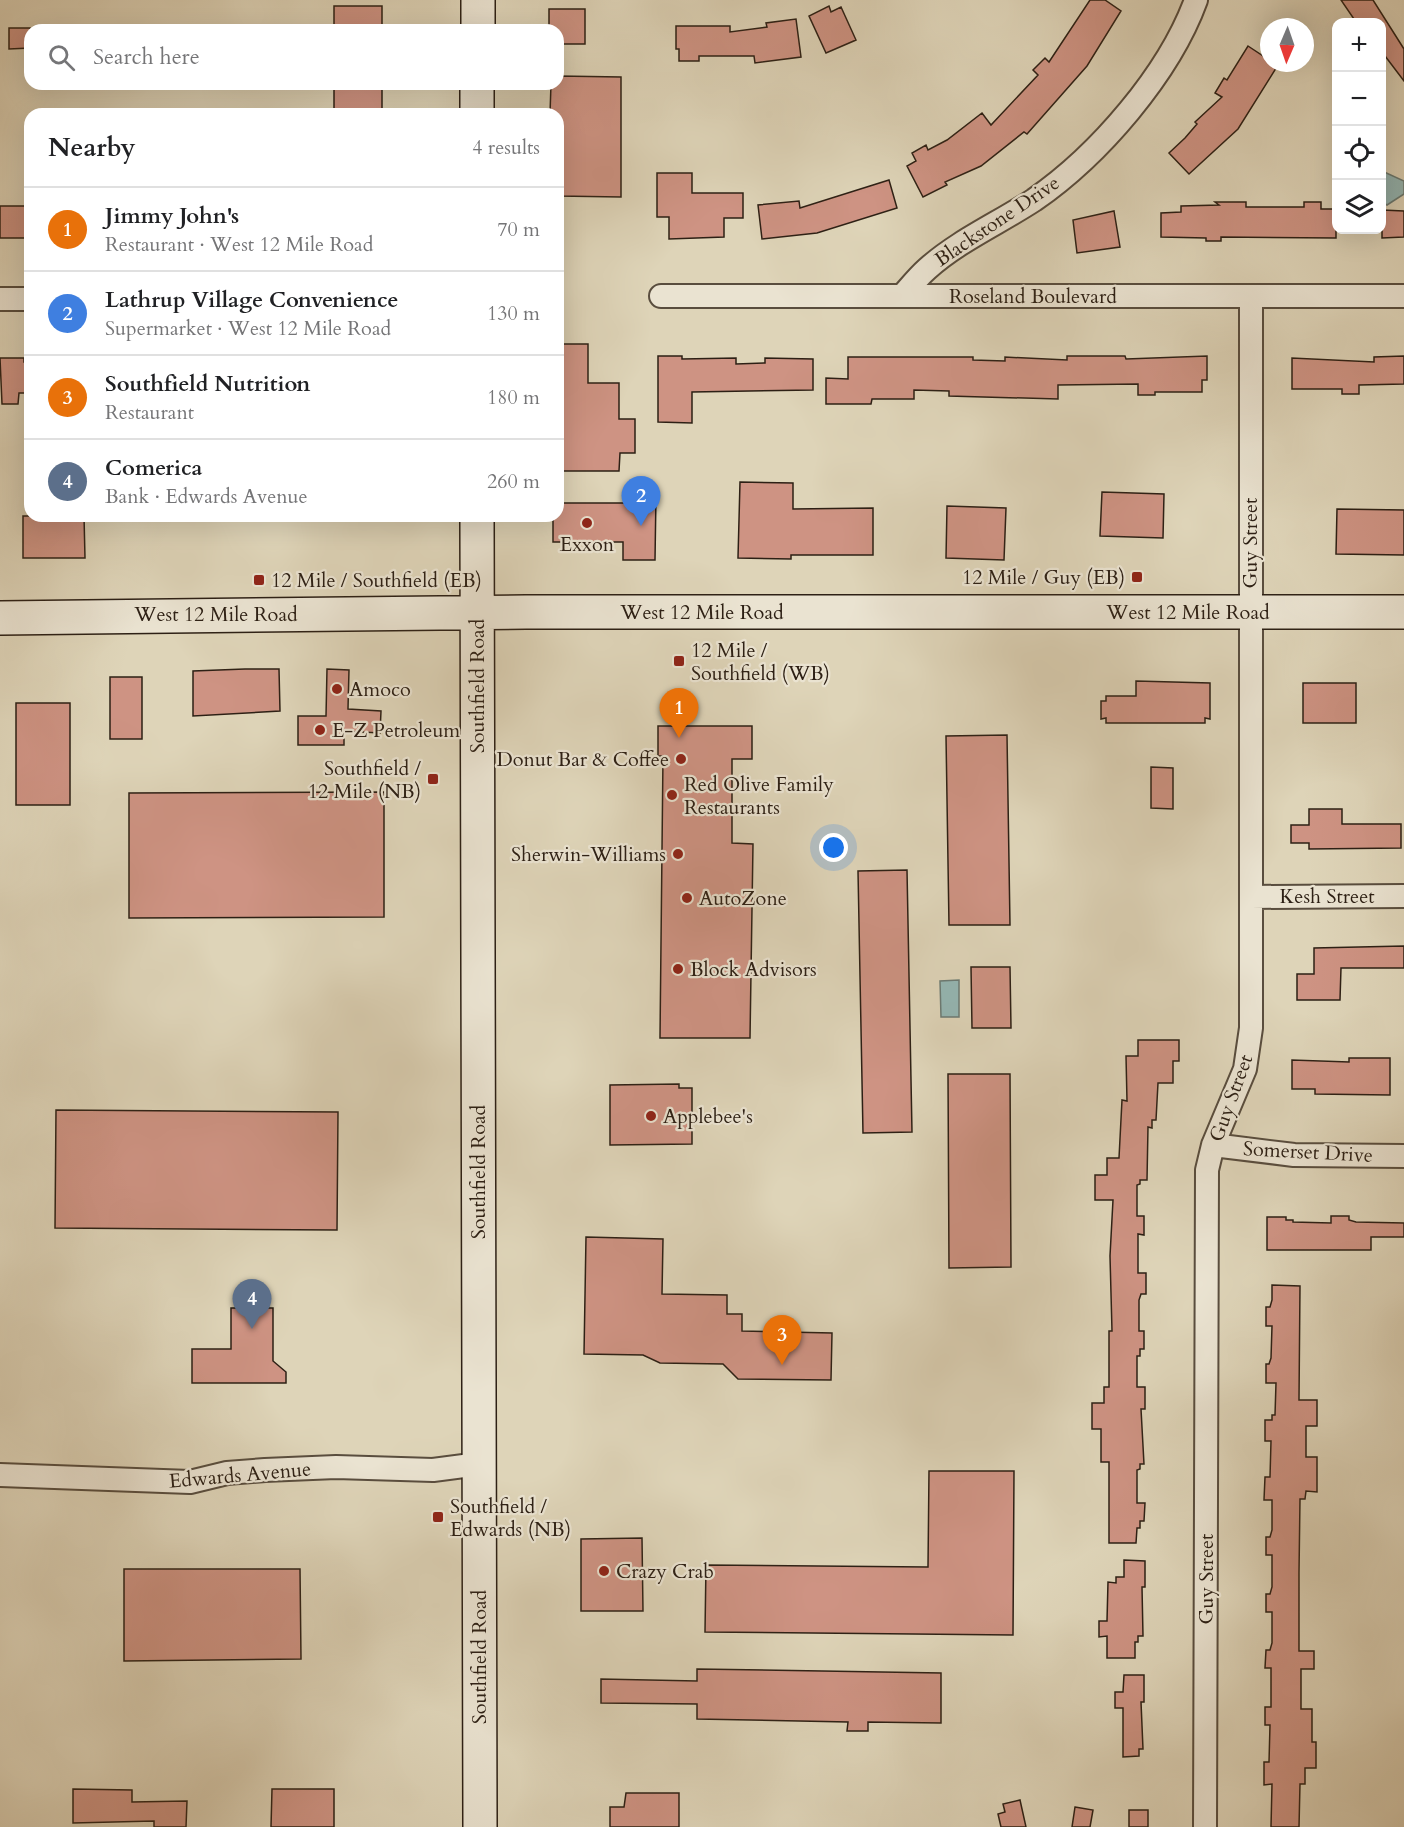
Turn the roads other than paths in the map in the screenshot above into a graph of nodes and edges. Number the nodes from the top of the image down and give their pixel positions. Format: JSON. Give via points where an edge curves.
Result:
{"nodes":[{"id":1,"x":478,"y":0,"type":"edge"},
{"id":2,"x":1197,"y":0,"type":"edge"},
{"id":3,"x":478,"y":24,"type":"edge"},
{"id":4,"x":477,"y":90,"type":"edge"},
{"id":5,"x":477,"y":108,"type":"edge"},
{"id":6,"x":661,"y":296,"type":"dead end"},
{"id":7,"x":902,"y":296,"type":"junction"},
{"id":8,"x":1251,"y":296,"type":"junction"},
{"id":9,"x":1404,"y":296,"type":"edge"},
{"id":10,"x":0,"y":299,"type":"edge"},
{"id":11,"x":24,"y":299,"type":"edge"},
{"id":12,"x":477,"y":522,"type":"edge"},
{"id":13,"x":478,"y":612,"type":"junction"},
{"id":14,"x":1250,"y":612,"type":"junction"},
{"id":15,"x":1404,"y":612,"type":"edge"},
{"id":16,"x":0,"y":618,"type":"edge"},
{"id":17,"x":1404,"y":896,"type":"edge"},
{"id":18,"x":1251,"y":897,"type":"junction"},
{"id":19,"x":1212,"y":1145,"type":"junction"},
{"id":20,"x":1404,"y":1156,"type":"edge"},
{"id":21,"x":479,"y":1464,"type":"junction"},
{"id":22,"x":0,"y":1475,"type":"edge"},
{"id":23,"x":480,"y":1827,"type":"edge"},
{"id":24,"x":1205,"y":1827,"type":"edge"}],
"edges":[{"from":1,"to":3,"type":"main road"},
{"from":2,"to":7,"type":"street","name":"Blackstone Drive","via":[[1170,52],[1121,121],[1037,198],[927,269]]},
{"from":4,"to":5,"type":"main road"},
{"from":6,"to":7,"type":"street","name":"Roseland Boulevard"},
{"from":7,"to":8,"type":"street","name":"Roseland Boulevard"},
{"from":8,"to":9,"type":"street","name":"Roseland Boulevard"},
{"from":8,"to":14,"type":"street","name":"Guy Street"},
{"from":10,"to":11,"type":"street"},
{"from":12,"to":13,"type":"main road","name":"Southfield Road"},
{"from":13,"to":14,"type":"main road","name":"West 12 Mile Road"},
{"from":13,"to":16,"type":"main road","name":"West 12 Mile Road"},
{"from":13,"to":21,"type":"main road","name":"Southfield Road"},
{"from":14,"to":15,"type":"main road","name":"West 12 Mile Road"},
{"from":14,"to":18,"type":"street","name":"Guy Street"},
{"from":17,"to":18,"type":"street","name":"Kesh Street"},
{"from":18,"to":19,"type":"street","name":"Guy Street","via":[[1250,1046],[1238,1090]]},
{"from":19,"to":20,"type":"street","name":"Somerset Drive","via":[[1293,1155]]},
{"from":19,"to":24,"type":"street","name":"Guy Street","via":[[1207,1176]]},
{"from":21,"to":22,"type":"street","name":"Edwards Avenue","via":[[433,1470],[265,1470],[190,1482]]},
{"from":21,"to":23,"type":"main road","name":"Southfield Road"}]}
